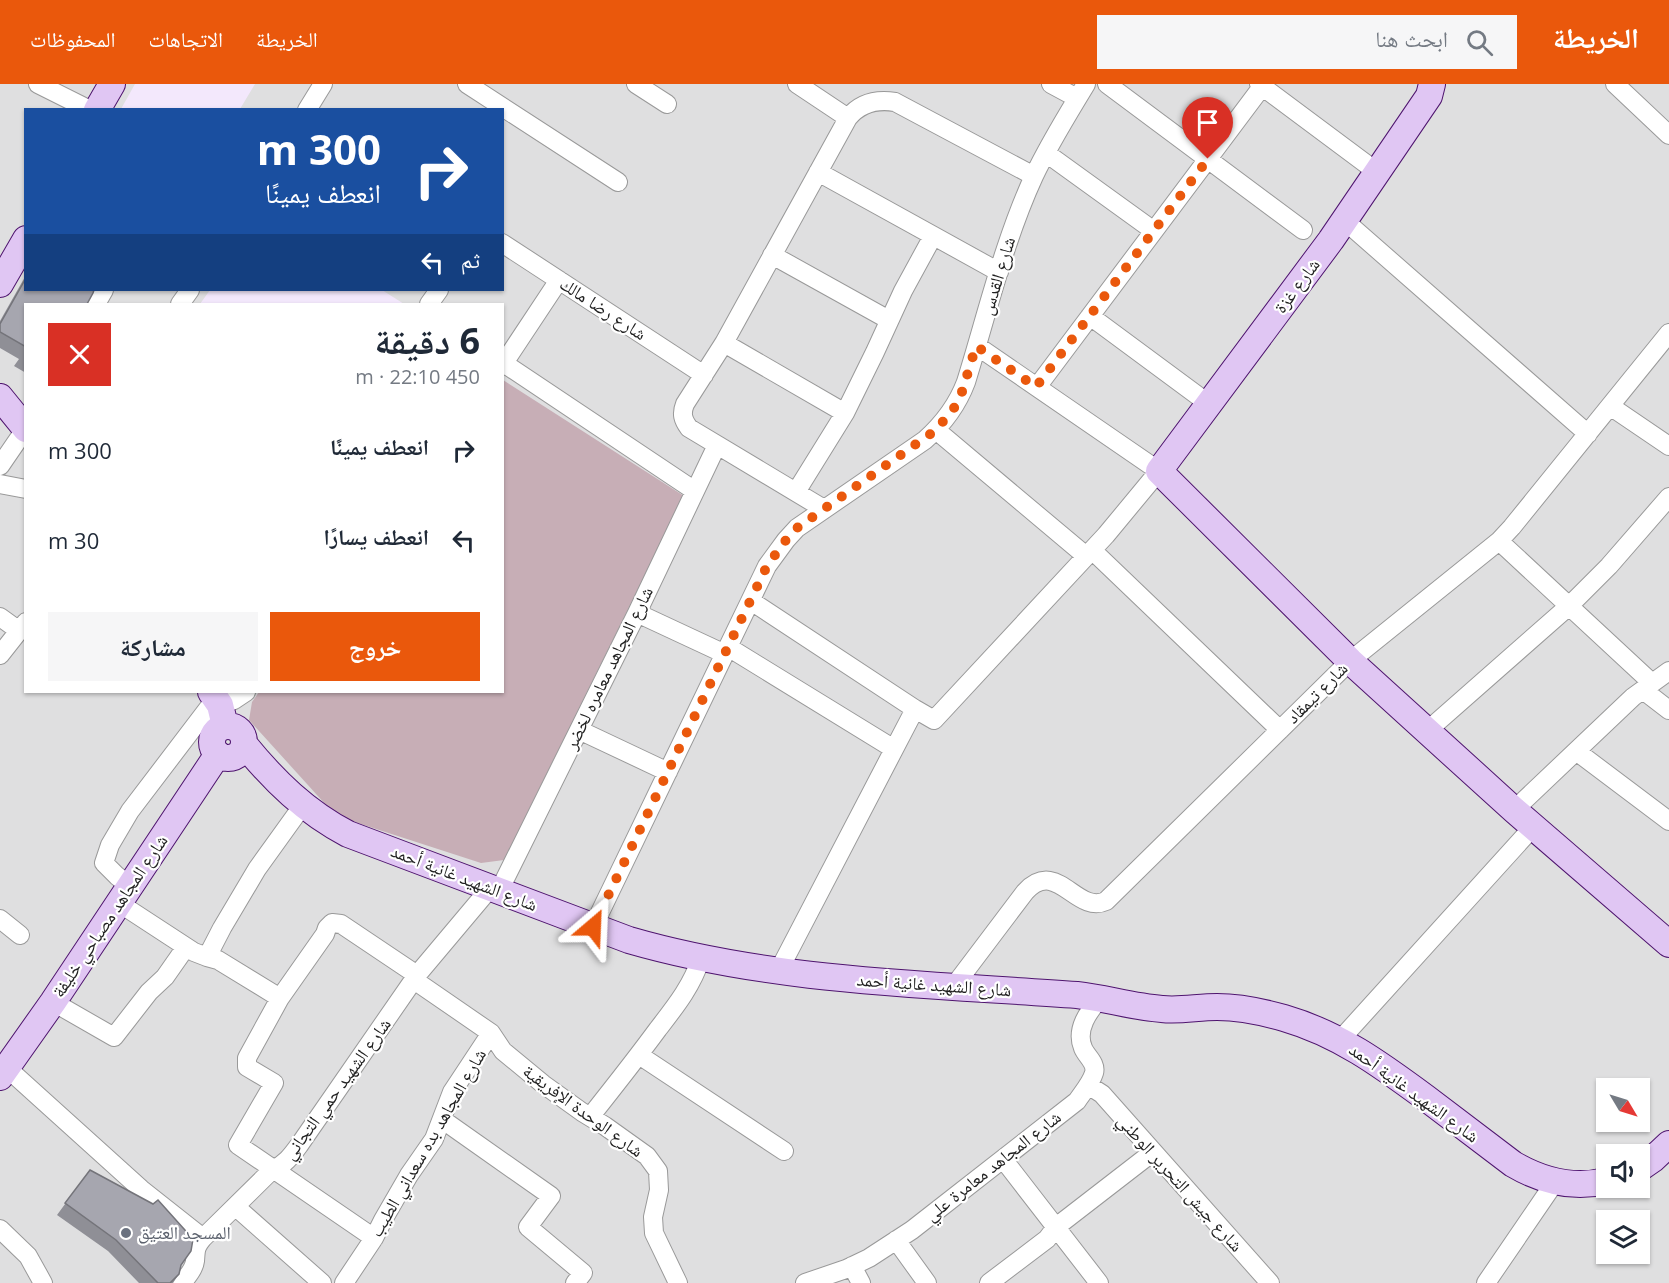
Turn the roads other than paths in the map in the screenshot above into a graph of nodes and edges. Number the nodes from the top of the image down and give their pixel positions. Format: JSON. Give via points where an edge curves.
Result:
{"nodes":[{"id":1,"x":38,"y":84,"type":"edge"},
{"id":2,"x":112,"y":84,"type":"edge"},
{"id":3,"x":323,"y":84,"type":"edge"},
{"id":4,"x":467,"y":84,"type":"edge"},
{"id":5,"x":636,"y":84,"type":"edge"},
{"id":6,"x":797,"y":84,"type":"edge"},
{"id":7,"x":1051,"y":84,"type":"edge"},
{"id":8,"x":1107,"y":84,"type":"edge"},
{"id":9,"x":1615,"y":84,"type":"edge"},
{"id":10,"x":1262,"y":85,"type":"edge"},
{"id":11,"x":1434,"y":88,"type":"edge"},
{"id":12,"x":1082,"y":91,"type":"edge"},
{"id":13,"x":667,"y":104,"type":"dead end"},
{"id":14,"x":86,"y":108,"type":"edge"},
{"id":15,"x":98,"y":108,"type":"edge"},
{"id":16,"x":308,"y":108,"type":"edge"},
{"id":17,"x":504,"y":108,"type":"edge"},
{"id":18,"x":504,"y":108,"type":"edge"},
{"id":19,"x":848,"y":118,"type":"junction"},
{"id":20,"x":1669,"y":135,"type":"edge"},
{"id":21,"x":1046,"y":153,"type":"junction"},
{"id":22,"x":1208,"y":159,"type":"junction"},
{"id":23,"x":818,"y":172,"type":"junction"},
{"id":24,"x":1377,"y":172,"type":"junction"},
{"id":25,"x":1034,"y":176,"type":"junction"},
{"id":26,"x":618,"y":182,"type":"dead end"},
{"id":27,"x":1345,"y":221,"type":"junction"},
{"id":28,"x":1303,"y":230,"type":"dead end"},
{"id":29,"x":1154,"y":231,"type":"junction"},
{"id":30,"x":933,"y":236,"type":"junction"},
{"id":31,"x":24,"y":242,"type":"edge"},
{"id":32,"x":504,"y":244,"type":"edge"},
{"id":33,"x":772,"y":255,"type":"junction"},
{"id":34,"x":999,"y":272,"type":"junction"},
{"id":35,"x":559,"y":280,"type":"junction"},
{"id":36,"x":0,"y":284,"type":"edge"},
{"id":37,"x":1090,"y":316,"type":"junction"},
{"id":38,"x":890,"y":320,"type":"junction"},
{"id":39,"x":1669,"y":333,"type":"edge"},
{"id":40,"x":724,"y":343,"type":"junction"},
{"id":41,"x":976,"y":346,"type":"junction"},
{"id":42,"x":504,"y":362,"type":"edge"},
{"id":43,"x":504,"y":365,"type":"edge"},
{"id":44,"x":704,"y":375,"type":"junction"},
{"id":45,"x":1036,"y":387,"type":"junction"},
{"id":46,"x":0,"y":397,"type":"edge"},
{"id":47,"x":1209,"y":404,"type":"junction"},
{"id":48,"x":1610,"y":406,"type":"junction"},
{"id":49,"x":845,"y":413,"type":"junction"},
{"id":50,"x":24,"y":427,"type":"edge"},
{"id":51,"x":24,"y":430,"type":"edge"},
{"id":52,"x":936,"y":430,"type":"junction"},
{"id":53,"x":1588,"y":434,"type":"junction"},
{"id":54,"x":717,"y":445,"type":"junction"},
{"id":55,"x":1669,"y":446,"type":"edge"},
{"id":56,"x":0,"y":466,"type":"edge"},
{"id":57,"x":1159,"y":471,"type":"junction"},
{"id":58,"x":0,"y":484,"type":"edge"},
{"id":59,"x":24,"y":489,"type":"edge"},
{"id":60,"x":695,"y":491,"type":"junction"},
{"id":61,"x":796,"y":492,"type":"junction"},
{"id":62,"x":1669,"y":497,"type":"edge"},
{"id":63,"x":824,"y":508,"type":"junction"},
{"id":64,"x":1499,"y":541,"type":"junction"},
{"id":65,"x":1089,"y":553,"type":"junction"},
{"id":66,"x":751,"y":601,"type":"junction"},
{"id":67,"x":1569,"y":606,"type":"junction"},
{"id":68,"x":637,"y":613,"type":"junction"},
{"id":69,"x":0,"y":617,"type":"edge"},
{"id":70,"x":22,"y":626,"type":"edge"},
{"id":71,"x":727,"y":650,"type":"junction"},
{"id":72,"x":0,"y":656,"type":"edge"},
{"id":73,"x":1350,"y":661,"type":"junction"},
{"id":74,"x":1669,"y":671,"type":"edge"},
{"id":75,"x":1647,"y":686,"type":"junction"},
{"id":76,"x":244,"y":693,"type":"edge"},
{"id":77,"x":915,"y":709,"type":"junction"},
{"id":78,"x":1669,"y":710,"type":"edge"},
{"id":79,"x":229,"y":730,"type":"edge"},
{"id":80,"x":579,"y":730,"type":"junction"},
{"id":81,"x":1280,"y":730,"type":"junction"},
{"id":82,"x":1426,"y":731,"type":"junction"},
{"id":83,"x":894,"y":749,"type":"junction"},
{"id":84,"x":1576,"y":751,"type":"junction"},
{"id":85,"x":668,"y":772,"type":"junction"},
{"id":86,"x":303,"y":805,"type":"junction"},
{"id":87,"x":1514,"y":810,"type":"junction"},
{"id":88,"x":1669,"y":821,"type":"edge"},
{"id":89,"x":1533,"y":826,"type":"junction"},
{"id":90,"x":495,"y":889,"type":"junction"},
{"id":91,"x":125,"y":895,"type":"junction"},
{"id":92,"x":0,"y":919,"type":"edge"},
{"id":93,"x":593,"y":927,"type":"junction"},
{"id":94,"x":20,"y":935,"type":"dead end"},
{"id":95,"x":1669,"y":944,"type":"edge"},
{"id":96,"x":186,"y":947,"type":"junction"},
{"id":97,"x":207,"y":957,"type":"junction"},
{"id":98,"x":701,"y":958,"type":"junction"},
{"id":99,"x":779,"y":970,"type":"junction"},
{"id":100,"x":415,"y":977,"type":"junction"},
{"id":101,"x":954,"y":986,"type":"junction"},
{"id":102,"x":280,"y":998,"type":"junction"},
{"id":103,"x":1100,"y":998,"type":"junction"},
{"id":104,"x":52,"y":1002,"type":"junction"},
{"id":105,"x":491,"y":1033,"type":"junction"},
{"id":106,"x":1340,"y":1040,"type":"junction"},
{"id":107,"x":639,"y":1055,"type":"junction"},
{"id":108,"x":4,"y":1072,"type":"edge"},
{"id":109,"x":1088,"y":1085,"type":"junction"},
{"id":110,"x":590,"y":1117,"type":"junction"},
{"id":111,"x":443,"y":1120,"type":"junction"},
{"id":112,"x":1669,"y":1144,"type":"edge"},
{"id":113,"x":784,"y":1151,"type":"dead end"},
{"id":114,"x":1153,"y":1152,"type":"junction"},
{"id":115,"x":1002,"y":1159,"type":"junction"},
{"id":116,"x":1650,"y":1161,"type":"edge"},
{"id":117,"x":272,"y":1170,"type":"junction"},
{"id":118,"x":1555,"y":1182,"type":"junction"},
{"id":119,"x":1596,"y":1182,"type":"edge"},
{"id":120,"x":236,"y":1207,"type":"junction"},
{"id":121,"x":1056,"y":1227,"type":"junction"},
{"id":122,"x":0,"y":1229,"type":"edge"},
{"id":123,"x":202,"y":1238,"type":"junction"},
{"id":124,"x":374,"y":1238,"type":"junction"},
{"id":125,"x":896,"y":1240,"type":"junction"},
{"id":126,"x":852,"y":1266,"type":"junction"},
{"id":127,"x":43,"y":1283,"type":"edge"},
{"id":128,"x":182,"y":1283,"type":"edge"},
{"id":129,"x":322,"y":1283,"type":"edge"},
{"id":130,"x":344,"y":1283,"type":"edge"},
{"id":131,"x":575,"y":1283,"type":"edge"},
{"id":132,"x":678,"y":1283,"type":"edge"},
{"id":133,"x":805,"y":1283,"type":"edge"},
{"id":134,"x":861,"y":1283,"type":"edge"},
{"id":135,"x":927,"y":1283,"type":"edge"},
{"id":136,"x":990,"y":1283,"type":"edge"},
{"id":137,"x":1099,"y":1283,"type":"edge"},
{"id":138,"x":1270,"y":1283,"type":"edge"},
{"id":139,"x":1486,"y":1283,"type":"edge"}],
"edges":[{"from":1,"to":14,"type":"street"},
{"from":2,"to":15,"type":"main road"},
{"from":3,"to":16,"type":"street"},
{"from":4,"to":17,"type":"street"},
{"from":5,"to":13,"type":"street"},
{"from":6,"to":19,"type":"street"},
{"from":7,"to":12,"type":"street"},
{"from":8,"to":22,"type":"street"},
{"from":9,"to":20,"type":"street"},
{"from":10,"to":22,"type":"street"},
{"from":10,"to":24,"type":"street"},
{"from":11,"to":24,"type":"main road","name":"شارع غزة"},
{"from":12,"to":21,"type":"street","name":"شارع القدس"},
{"from":18,"to":26,"type":"street"},
{"from":19,"to":23,"type":"street"},
{"from":19,"to":25,"type":"street","via":[[867,103],[895,102]]},
{"from":21,"to":25,"type":"street","name":"شارع القدس"},
{"from":21,"to":29,"type":"street"},
{"from":22,"to":28,"type":"street"},
{"from":22,"to":29,"type":"street"},
{"from":23,"to":30,"type":"street"},
{"from":23,"to":33,"type":"street"},
{"from":24,"to":27,"type":"main road","name":"شارع غزة"},
{"from":25,"to":34,"type":"street","name":"شارع القدس"},
{"from":27,"to":47,"type":"main road","name":"شارع غزة"},
{"from":27,"to":53,"type":"street"},
{"from":29,"to":37,"type":"street"},
{"from":30,"to":34,"type":"street"},
{"from":30,"to":38,"type":"street"},
{"from":31,"to":36,"type":"main road"},
{"from":32,"to":35,"type":"street","name":"شارع رضا مالك"},
{"from":33,"to":38,"type":"street"},
{"from":33,"to":40,"type":"street"},
{"from":34,"to":41,"type":"street","name":"شارع القدس"},
{"from":35,"to":42,"type":"street"},
{"from":35,"to":44,"type":"street","name":"شارع رضا مالك"},
{"from":37,"to":45,"type":"street"},
{"from":37,"to":47,"type":"street"},
{"from":38,"to":49,"type":"street"},
{"from":39,"to":48,"type":"street","name":"شارع تيمقاد"},
{"from":40,"to":44,"type":"street"},
{"from":40,"to":49,"type":"street"},
{"from":41,"to":45,"type":"street"},
{"from":41,"to":52,"type":"street","name":"شارع القدس","via":[[961,395]]},
{"from":43,"to":60,"type":"street"},
{"from":44,"to":54,"type":"street","via":[[685,404],[683,417],[689,428]]},
{"from":45,"to":57,"type":"street"},
{"from":46,"to":50,"type":"main road"},
{"from":47,"to":57,"type":"main road","name":"شارع غزة"},
{"from":48,"to":53,"type":"street","name":"شارع تيمقاد"},
{"from":48,"to":55,"type":"street"},
{"from":49,"to":61,"type":"street"},
{"from":51,"to":56,"type":"street"},
{"from":52,"to":63,"type":"street","name":"شارع القدس"},
{"from":52,"to":65,"type":"street"},
{"from":53,"to":64,"type":"street","name":"شارع تيمقاد"},
{"from":54,"to":60,"type":"street","name":"شارع المجاهد معامره لخضر"},
{"from":54,"to":61,"type":"street"},
{"from":57,"to":65,"type":"street"},
{"from":57,"to":73,"type":"main road"},
{"from":58,"to":59,"type":"street"},
{"from":60,"to":68,"type":"street","name":"شارع المجاهد معامره لخضر"},
{"from":61,"to":63,"type":"street"},
{"from":62,"to":67,"type":"street"},
{"from":63,"to":66,"type":"street","name":"شارع القدس","via":[[786,540],[767,566]]},
{"from":64,"to":67,"type":"street"},
{"from":64,"to":73,"type":"street","name":"شارع تيمقاد"},
{"from":65,"to":77,"type":"street","via":[[934,720]]},
{"from":65,"to":81,"type":"street"},
{"from":66,"to":71,"type":"street","name":"شارع القدس"},
{"from":66,"to":77,"type":"street"},
{"from":67,"to":75,"type":"street"},
{"from":67,"to":82,"type":"street"},
{"from":68,"to":71,"type":"street"},
{"from":68,"to":80,"type":"street","name":"شارع المجاهد معامره لخضر"},
{"from":69,"to":70,"type":"street"},
{"from":70,"to":72,"type":"street"},
{"from":71,"to":83,"type":"street"},
{"from":71,"to":85,"type":"street","name":"شارع القدس"},
{"from":73,"to":81,"type":"street","name":"شارع تيمقاد"},
{"from":73,"to":82,"type":"main road"},
{"from":74,"to":75,"type":"street"},
{"from":75,"to":78,"type":"street"},
{"from":75,"to":84,"type":"street"},
{"from":76,"to":79,"type":"street","via":[[234,700]]},
{"from":77,"to":83,"type":"street"},
{"from":79,"to":86,"type":"main road","name":"شارع الشهيد غانية أحمد"},
{"from":79,"to":91,"type":"main road","name":"شارع المجاهد مصباحي خليفة"},
{"from":79,"to":91,"type":"street","via":[[130,811],[110,844],[104,863],[117,876]]},
{"from":80,"to":85,"type":"street"},
{"from":80,"to":90,"type":"street","name":"شارع المجاهد معامره لخضر"},
{"from":81,"to":101,"type":"street","name":"شارع تيمقاد","via":[[1106,901],[1089,903],[1047,880],[1029,887]]},
{"from":82,"to":87,"type":"main road"},
{"from":83,"to":99,"type":"street"},
{"from":84,"to":87,"type":"street"},
{"from":84,"to":88,"type":"street"},
{"from":85,"to":93,"type":"street","name":"شارع القدس"},
{"from":86,"to":90,"type":"main road","name":"شارع الشهيد غانية أحمد","via":[[348,834]]},
{"from":86,"to":97,"type":"street","via":[[257,869]]},
{"from":87,"to":89,"type":"main road"},
{"from":89,"to":95,"type":"main road"},
{"from":89,"to":106,"type":"street"},
{"from":90,"to":93,"type":"main road","name":"شارع الشهيد غانية أحمد"},
{"from":90,"to":100,"type":"street","name":"شارع الشهيد حمي التجاني"},
{"from":91,"to":96,"type":"street"},
{"from":91,"to":104,"type":"main road","name":"شارع المجاهد مصباحي خليفة"},
{"from":92,"to":94,"type":"street"},
{"from":93,"to":98,"type":"main road","name":"شارع الشهيد غانية أحمد"},
{"from":96,"to":97,"type":"street"},
{"from":96,"to":104,"type":"street","via":[[114,1037]]},
{"from":97,"to":102,"type":"street"},
{"from":98,"to":99,"type":"main road","name":"شارع الشهيد غانية أحمد"},
{"from":98,"to":107,"type":"street","via":[[696,975]]},
{"from":99,"to":101,"type":"main road","name":"شارع الشهيد غانية أحمد"},
{"from":100,"to":102,"type":"street","name":"شارع الوحدة الإفريقية","via":[[341,924],[332,923]]},
{"from":100,"to":105,"type":"street","name":"شارع الوحدة الإفريقية"},
{"from":100,"to":117,"type":"street","name":"شارع الشهيد حمي التجاني","via":[[300,1144],[287,1161]]},
{"from":101,"to":103,"type":"main road","name":"شارع الشهيد غانية أحمد"},
{"from":102,"to":117,"type":"street","via":[[246,1058],[247,1067],[274,1083],[238,1145]]},
{"from":103,"to":106,"type":"main road","name":"شارع الشهيد غانية أحمد","via":[[1166,1010],[1219,1007],[1261,1012],[1302,1023]]},
{"from":103,"to":109,"type":"street","via":[[1086,1015],[1080,1037],[1095,1071]]},
{"from":104,"to":108,"type":"main road","name":"شارع المجاهد مصباحي خليفة"},
{"from":105,"to":110,"type":"street","name":"شارع الوحدة الإفريقية","via":[[503,1051]]},
{"from":105,"to":111,"type":"street","name":"شارع المجاهد بده سعداني الطيب","via":[[452,1092]]},
{"from":106,"to":118,"type":"main road","name":"شارع الشهيد غانية أحمد","via":[[1381,1065],[1513,1164]]},
{"from":107,"to":110,"type":"street"},
{"from":107,"to":113,"type":"street"},
{"from":108,"to":123,"type":"street"},
{"from":109,"to":114,"type":"street","name":"شارع جيش التحرير الوطني","via":[[1102,1094]]},
{"from":109,"to":115,"type":"street","name":"شارع المجاهد معامرة علي","via":[[1077,1101]]},
{"from":110,"to":132,"type":"street","name":"شارع الوحدة الإفريقية","via":[[647,1156],[658,1170],[654,1233]]},
{"from":111,"to":124,"type":"street","name":"شارع المجاهد بده سعداني الطيب"},
{"from":111,"to":131,"type":"street","via":[[552,1196],[528,1227],[583,1273]]},
{"from":112,"to":116,"type":"main road"},
{"from":114,"to":121,"type":"street"},
{"from":114,"to":138,"type":"street","name":"شارع جيش التحرير الوطني"},
{"from":115,"to":121,"type":"street"},
{"from":115,"to":125,"type":"street","name":"شارع المجاهد معامرة علي"},
{"from":117,"to":120,"type":"street","name":"شارع الشهيد حمي التجاني"},
{"from":117,"to":124,"type":"street"},
{"from":118,"to":119,"type":"main road","name":"شارع الشهيد غانية أحمد"},
{"from":118,"to":139,"type":"street"},
{"from":120,"to":123,"type":"street","name":"شارع الشهيد حمي التجاني"},
{"from":120,"to":129,"type":"street"},
{"from":121,"to":136,"type":"street","via":[[1047,1239]]},
{"from":121,"to":137,"type":"street"},
{"from":122,"to":127,"type":"street","via":[[28,1256]]},
{"from":123,"to":128,"type":"street","name":"شارع الشهيد حمي التجاني","via":[[196,1246],[195,1262]]},
{"from":124,"to":130,"type":"street","name":"شارع المجاهد بده سعداني الطيب"},
{"from":125,"to":126,"type":"street","name":"شارع المجاهد معامرة علي"},
{"from":125,"to":135,"type":"street"},
{"from":126,"to":133,"type":"street","name":"شارع المجاهد معامرة علي"},
{"from":126,"to":134,"type":"street"}]}
